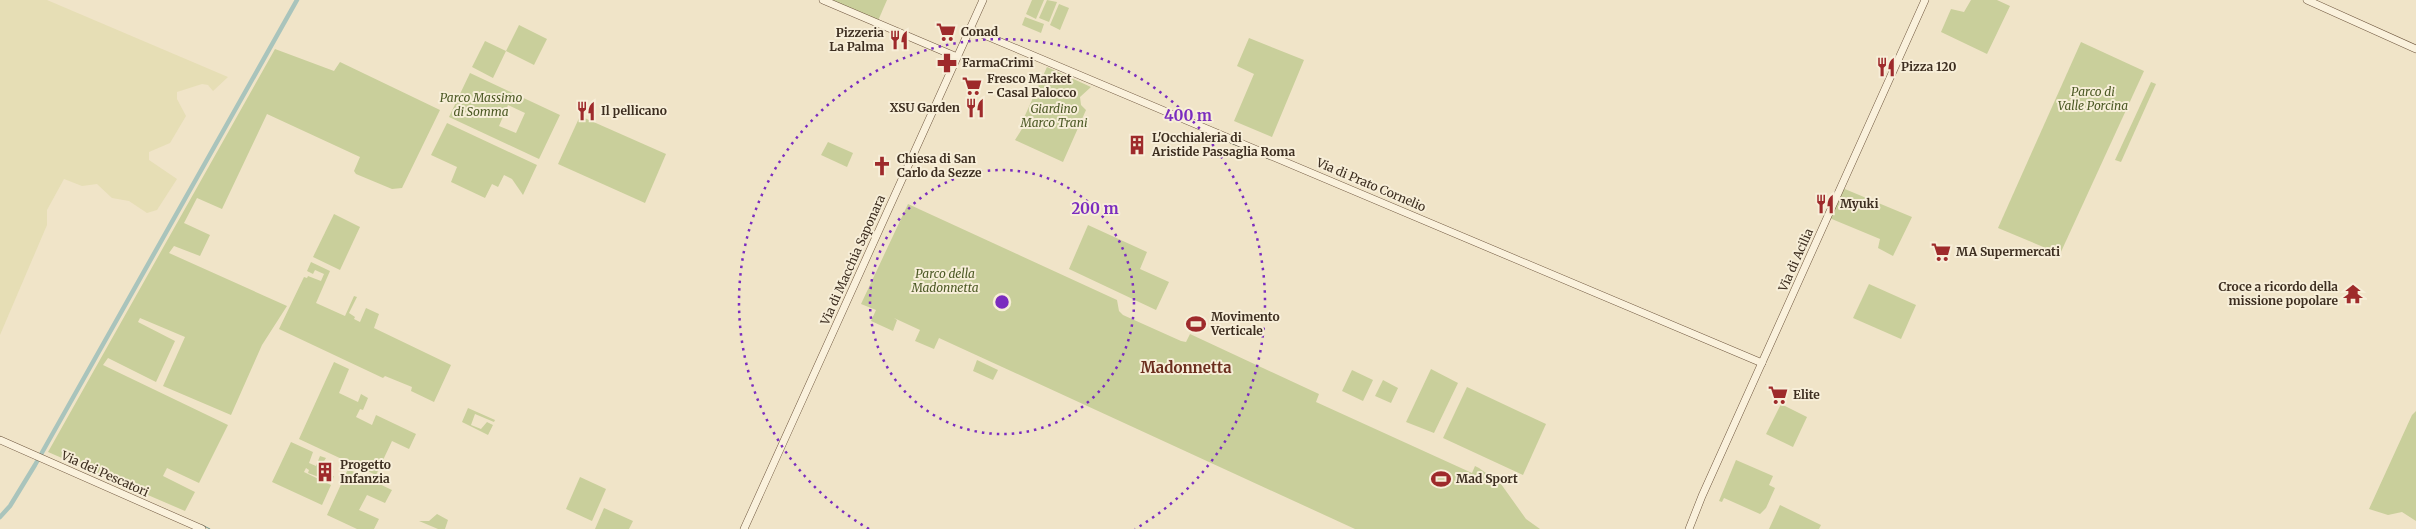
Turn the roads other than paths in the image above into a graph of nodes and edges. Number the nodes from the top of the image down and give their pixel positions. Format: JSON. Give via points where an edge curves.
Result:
{"nodes":[{"id":1,"x":823,"y":0,"type":"edge"},
{"id":2,"x":982,"y":0,"type":"edge"},
{"id":3,"x":1925,"y":0,"type":"edge"},
{"id":4,"x":2307,"y":0,"type":"edge"},
{"id":5,"x":970,"y":29,"type":"junction"},
{"id":6,"x":2416,"y":49,"type":"edge"},
{"id":7,"x":957,"y":56,"type":"junction"},
{"id":8,"x":1762,"y":363,"type":"junction"},
{"id":9,"x":1,"y":440,"type":"edge"},
{"id":10,"x":202,"y":529,"type":"edge"},
{"id":11,"x":744,"y":529,"type":"edge"},
{"id":12,"x":1689,"y":529,"type":"edge"}],
"edges":[{"from":1,"to":7,"type":"street"},
{"from":2,"to":5,"type":"street","name":"Via di Macchia Saponara"},
{"from":3,"to":8,"type":"street","name":"Via di Acilia"},
{"from":4,"to":6,"type":"street"},
{"from":5,"to":7,"type":"street","name":"Via di Macchia Saponara"},
{"from":5,"to":8,"type":"street","name":"Via di Prato Cornelio"},
{"from":7,"to":11,"type":"street","name":"Via di Macchia Saponara"},
{"from":8,"to":12,"type":"street","name":"Via di Acilia"},
{"from":9,"to":10,"type":"street","name":"Via dei Pescatori"}]}
